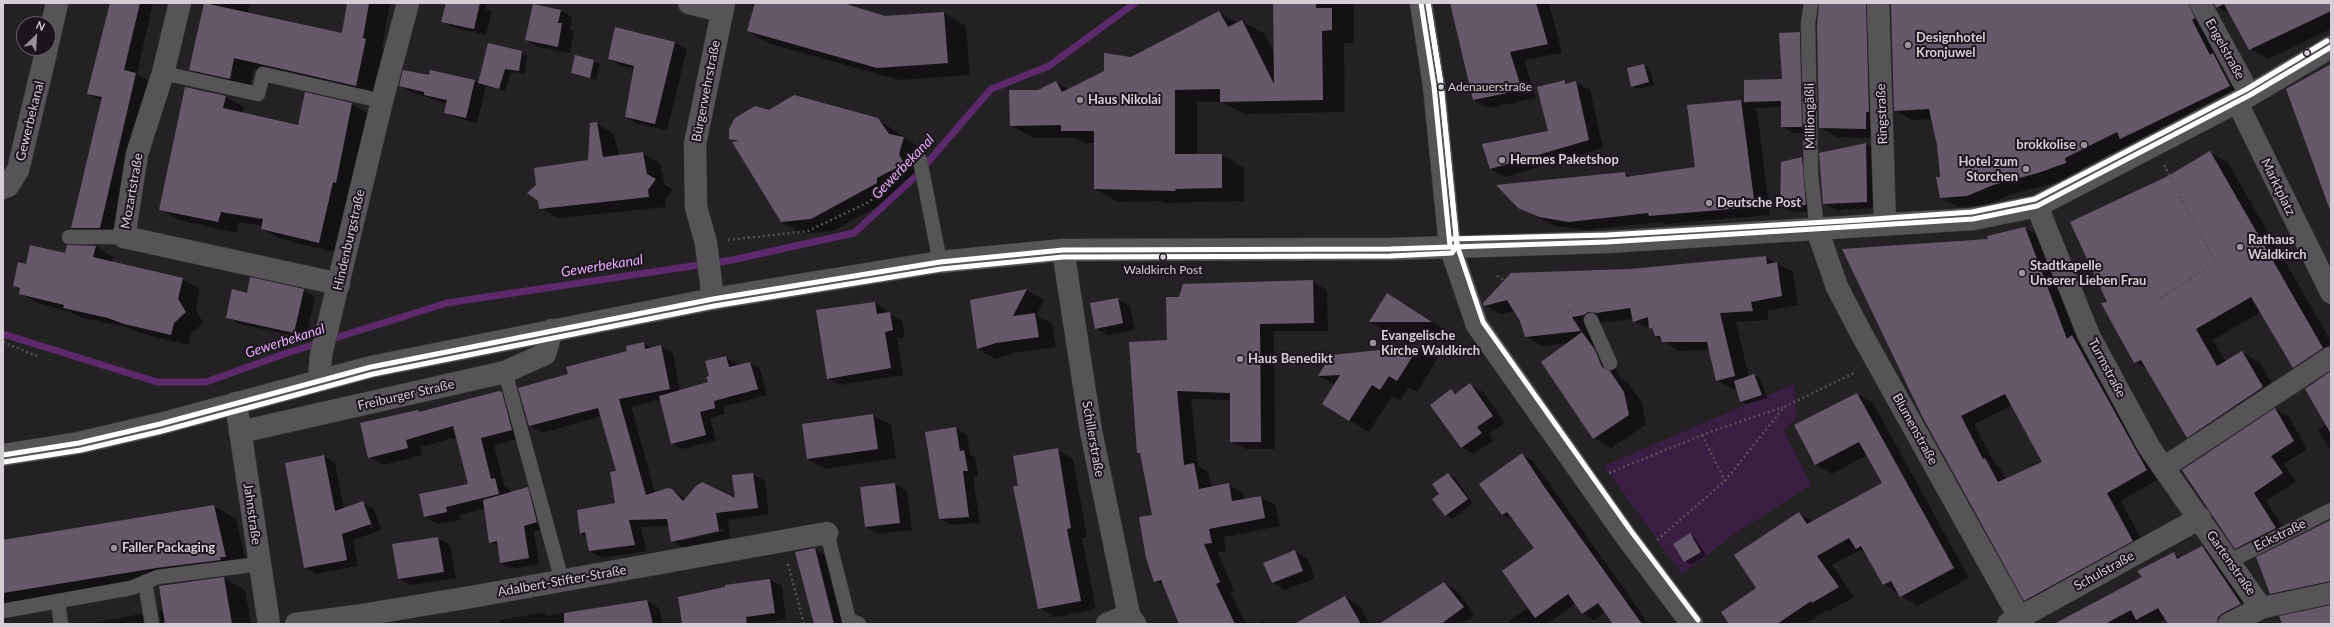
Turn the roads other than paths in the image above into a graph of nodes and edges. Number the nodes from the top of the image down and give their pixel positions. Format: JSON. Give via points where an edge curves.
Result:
{"nodes":[{"id":1,"x":57,"y":3,"type":"edge"},
{"id":2,"x":180,"y":3,"type":"edge"},
{"id":3,"x":408,"y":3,"type":"edge"},
{"id":4,"x":689,"y":3,"type":"edge"},
{"id":5,"x":1421,"y":3,"type":"edge"},
{"id":6,"x":1811,"y":3,"type":"edge"},
{"id":7,"x":2200,"y":3,"type":"edge"},
{"id":8,"x":723,"y":7,"type":"edge"},
{"id":9,"x":1883,"y":8,"type":"edge"},
{"id":10,"x":54,"y":16,"type":"edge"},
{"id":11,"x":2331,"y":47,"type":"edge"},
{"id":12,"x":45,"y":56,"type":"edge"},
{"id":13,"x":163,"y":73,"type":"junction"},
{"id":14,"x":2243,"y":98,"type":"junction"},
{"id":15,"x":382,"y":101,"type":"junction"},
{"id":16,"x":920,"y":160,"type":"road end"},
{"id":17,"x":3,"y":188,"type":"edge"},
{"id":18,"x":2037,"y":206,"type":"junction"},
{"id":19,"x":1885,"y":225,"type":"junction"},
{"id":20,"x":1817,"y":229,"type":"junction"},
{"id":21,"x":68,"y":237,"type":"dead end"},
{"id":22,"x":124,"y":237,"type":"junction"},
{"id":23,"x":1450,"y":246,"type":"junction"},
{"id":24,"x":1063,"y":250,"type":"junction"},
{"id":25,"x":940,"y":262,"type":"junction"},
{"id":26,"x":339,"y":284,"type":"junction"},
{"id":27,"x":712,"y":289,"type":"junction"},
{"id":28,"x":2331,"y":293,"type":"edge"},
{"id":29,"x":1591,"y":320,"type":"dead end"},
{"id":30,"x":552,"y":330,"type":"junction"},
{"id":31,"x":2331,"y":357,"type":"edge"},
{"id":32,"x":1610,"y":363,"type":"dead end"},
{"id":33,"x":505,"y":372,"type":"junction"},
{"id":34,"x":319,"y":379,"type":"junction"},
{"id":35,"x":236,"y":403,"type":"junction"},
{"id":36,"x":240,"y":432,"type":"junction"},
{"id":37,"x":3,"y":455,"type":"edge"},
{"id":38,"x":2163,"y":468,"type":"junction"},
{"id":39,"x":2331,"y":510,"type":"edge"},
{"id":40,"x":2200,"y":518,"type":"junction"},
{"id":41,"x":827,"y":533,"type":"joint"},
{"id":42,"x":2230,"y":561,"type":"junction"},
{"id":43,"x":259,"y":564,"type":"junction"},
{"id":44,"x":562,"y":581,"type":"junction"},
{"id":45,"x":145,"y":582,"type":"junction"},
{"id":46,"x":2331,"y":593,"type":"edge"},
{"id":47,"x":58,"y":601,"type":"junction"},
{"id":48,"x":2261,"y":608,"type":"junction"},
{"id":49,"x":3,"y":611,"type":"edge"},
{"id":50,"x":1132,"y":619,"type":"edge"},
{"id":51,"x":2017,"y":622,"type":"edge"},
{"id":52,"x":61,"y":624,"type":"edge"},
{"id":53,"x":152,"y":624,"type":"edge"},
{"id":54,"x":269,"y":624,"type":"edge"},
{"id":55,"x":296,"y":624,"type":"edge"},
{"id":56,"x":859,"y":624,"type":"edge"},
{"id":57,"x":1107,"y":624,"type":"edge"},
{"id":58,"x":1692,"y":624,"type":"edge"},
{"id":59,"x":2229,"y":624,"type":"edge"}],
"edges":[{"from":1,"to":10,"type":"street"},
{"from":2,"to":13,"type":"street","name":"Mozartstraße"},
{"from":3,"to":15,"type":"street","name":"Hindenburgstraße"},
{"from":4,"to":8,"type":"street"},
{"from":5,"to":23,"type":"street","via":[[1434,86]]},
{"from":6,"to":20,"type":"lane","name":"Milliongäßli","via":[[1808,22],[1811,175]]},
{"from":7,"to":14,"type":"street","name":"Engelstraße"},
{"from":8,"to":27,"type":"street","name":"Bürgerwehrstraße","via":[[695,144],[696,207],[706,243]]},
{"from":9,"to":19,"type":"street","name":"Ringstraße"},
{"from":11,"to":14,"type":"street"},
{"from":12,"to":17,"type":"street","name":"Gewerbekanal","via":[[20,164],[8,186]]},
{"from":13,"to":15,"type":"lane","via":[[258,94],[263,74]]},
{"from":13,"to":22,"type":"street","name":"Mozartstraße","via":[[137,154]]},
{"from":14,"to":18,"type":"street"},
{"from":14,"to":28,"type":"street","name":"Marktplatz"},
{"from":15,"to":26,"type":"street","name":"Hindenburgstraße"},
{"from":16,"to":25,"type":"lane"},
{"from":18,"to":19,"type":"street","via":[[1974,219]]},
{"from":18,"to":38,"type":"street","name":"Turmstraße","via":[[2089,336]]},
{"from":19,"to":20,"type":"street"},
{"from":20,"to":23,"type":"street","via":[[1607,242]]},
{"from":20,"to":51,"type":"street","name":"Blumenstraße","via":[[1837,287]]},
{"from":21,"to":22,"type":"lane"},
{"from":22,"to":26,"type":"street","name":"Mozartstraße"},
{"from":23,"to":24,"type":"street","via":[[1390,249]]},
{"from":23,"to":58,"type":"street","via":[[1477,325]]},
{"from":24,"to":25,"type":"street"},
{"from":24,"to":50,"type":"street","name":"Schillerstraße","via":[[1090,431]]},
{"from":25,"to":27,"type":"street"},
{"from":26,"to":34,"type":"street","name":"Hindenburgstraße","via":[[321,355]]},
{"from":27,"to":30,"type":"street"},
{"from":29,"to":32,"type":"lane"},
{"from":30,"to":33,"type":"street","name":"Freiburger Straße","via":[[545,354]]},
{"from":30,"to":34,"type":"street"},
{"from":31,"to":38,"type":"street"},
{"from":33,"to":36,"type":"street","name":"Freiburger Straße"},
{"from":33,"to":44,"type":"lane"},
{"from":34,"to":35,"type":"street"},
{"from":35,"to":36,"type":"street","name":"Jahnstraße"},
{"from":35,"to":37,"type":"street","via":[[79,443]]},
{"from":36,"to":43,"type":"street","name":"Jahnstraße"},
{"from":38,"to":40,"type":"street","name":"Turmstraße"},
{"from":39,"to":42,"type":"lane","name":"Eckstraße"},
{"from":40,"to":42,"type":"street","name":"Gartenstraße"},
{"from":40,"to":51,"type":"street","name":"Schulstraße"},
{"from":41,"to":44,"type":"street","name":"Adalbert-Stifter-Straße","via":[[778,544],[733,549]]},
{"from":41,"to":56,"type":"lane","via":[[849,620]]},
{"from":42,"to":48,"type":"street","name":"Gartenstraße"},
{"from":43,"to":45,"type":"lane","via":[[158,577]]},
{"from":43,"to":54,"type":"street","name":"Jahnstraße"},
{"from":44,"to":55,"type":"street","name":"Adalbert-Stifter-Straße"},
{"from":45,"to":47,"type":"lane","via":[[132,588]]},
{"from":45,"to":53,"type":"lane"},
{"from":46,"to":48,"type":"street","name":"Gartenstraße"},
{"from":47,"to":49,"type":"lane"},
{"from":47,"to":52,"type":"lane"},
{"from":48,"to":59,"type":"street","name":"Gartenstraße"},
{"from":50,"to":57,"type":"street"}]}
